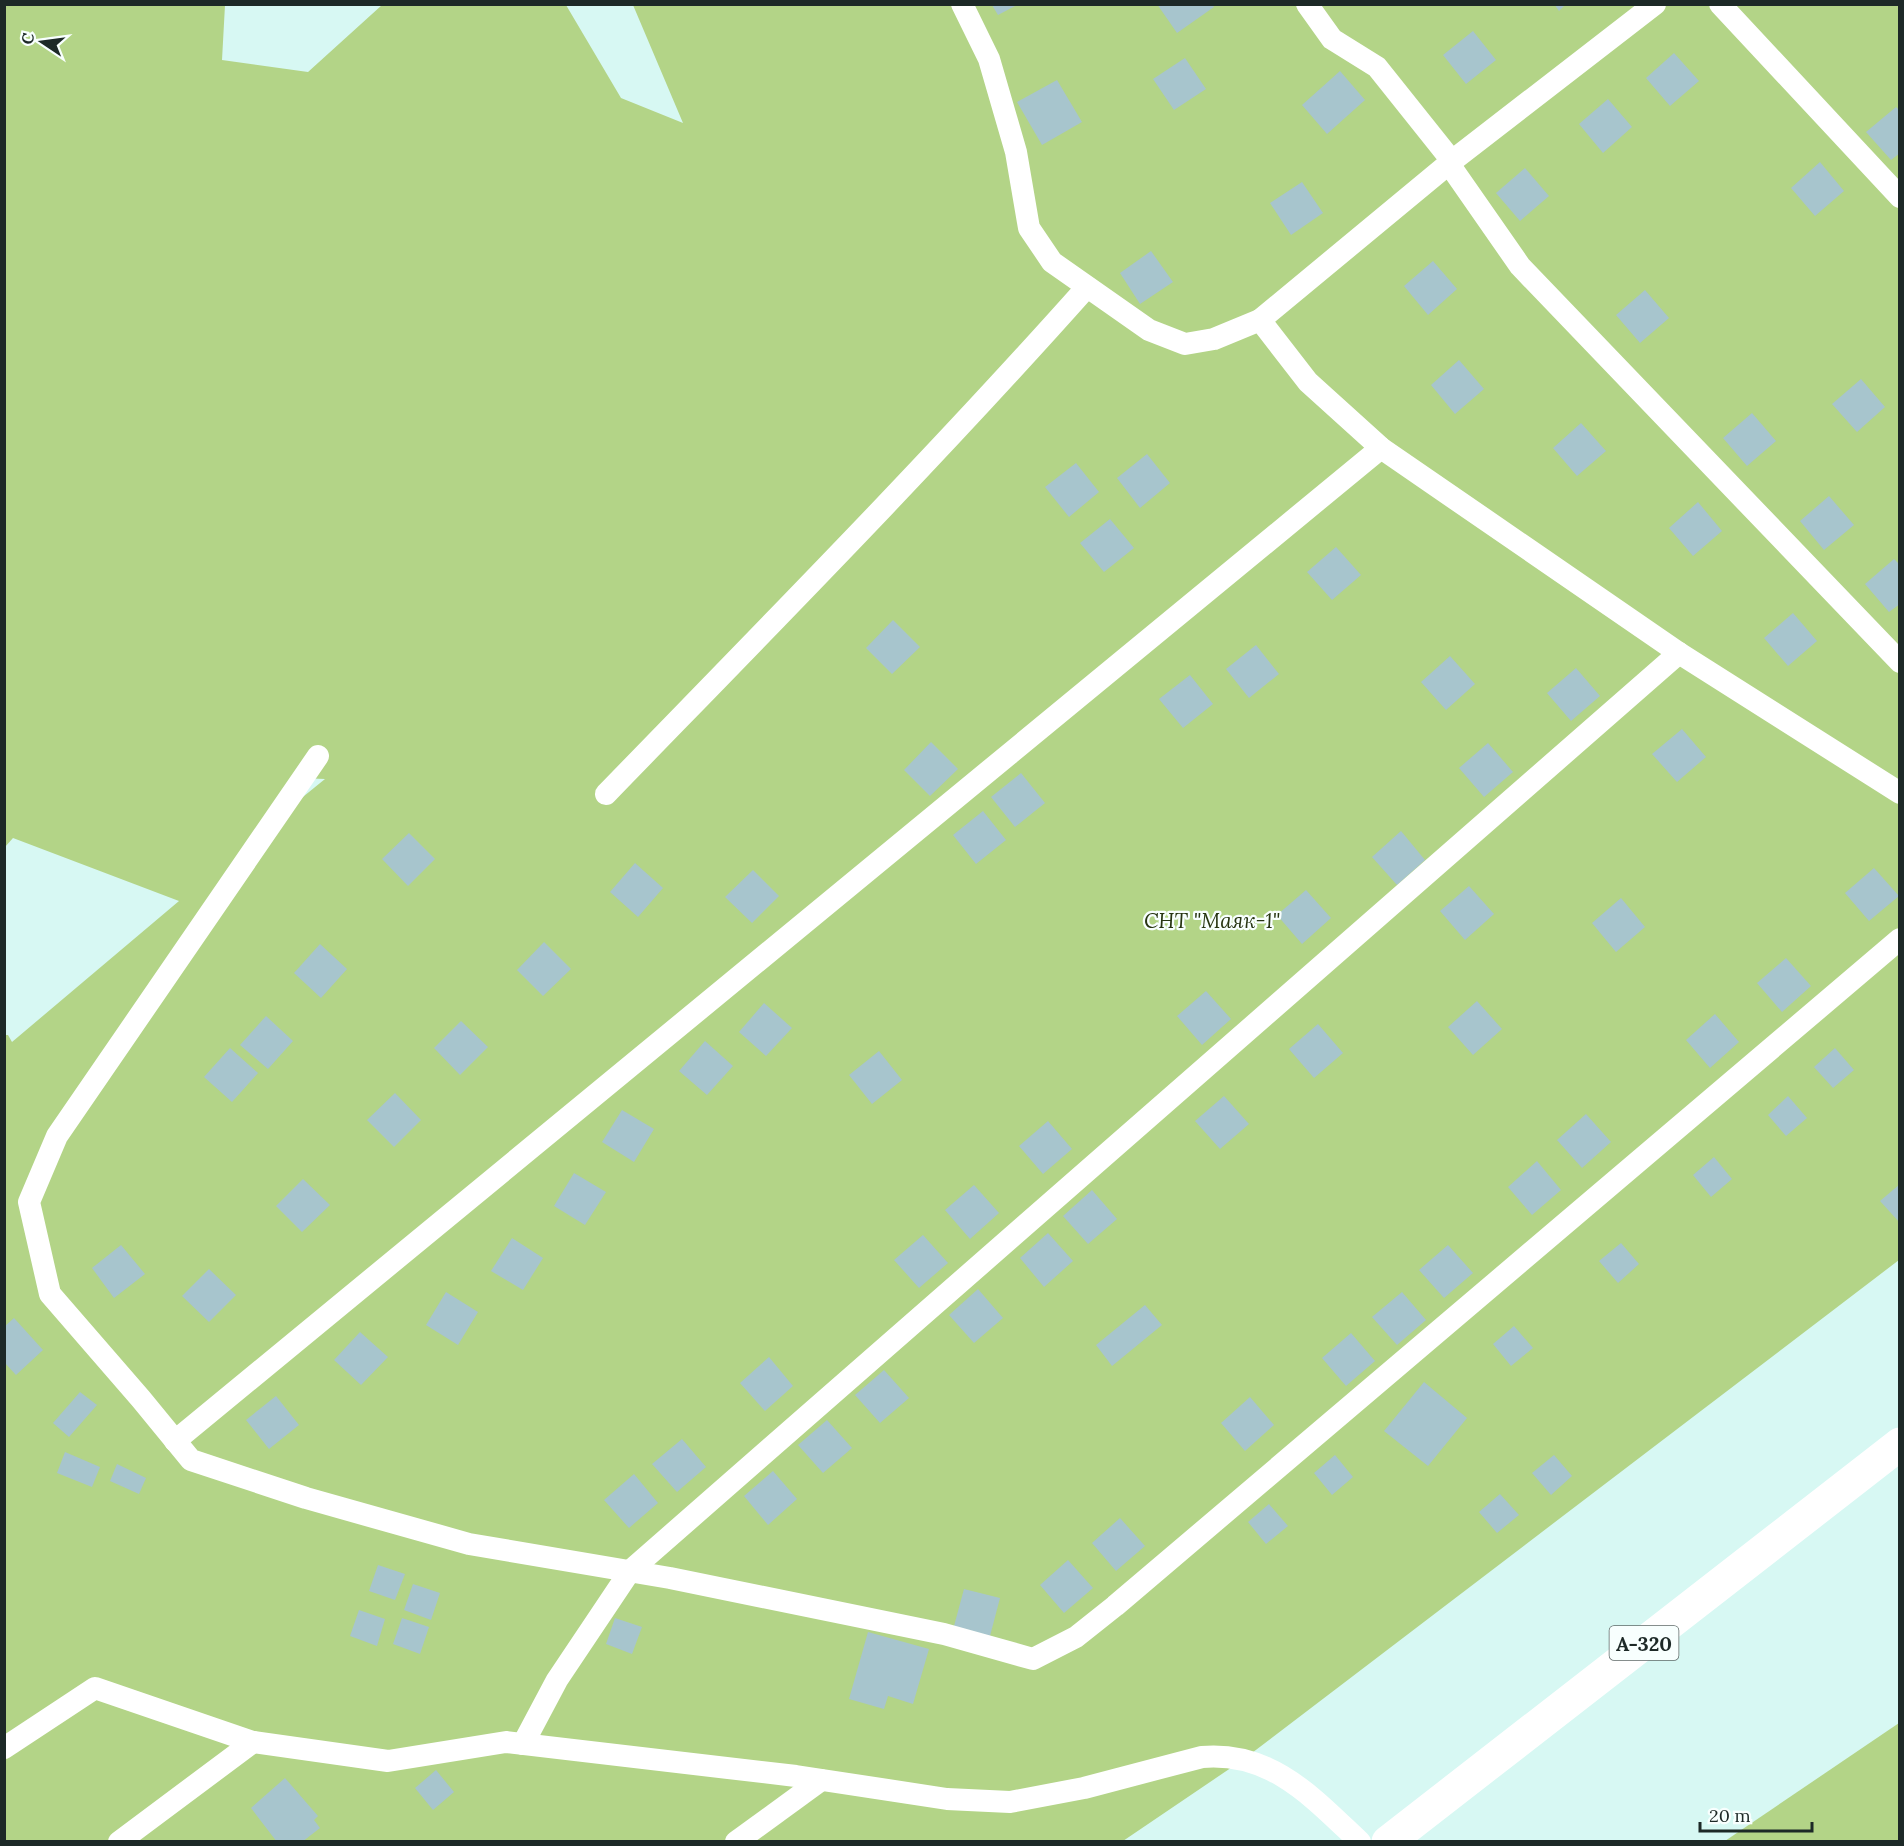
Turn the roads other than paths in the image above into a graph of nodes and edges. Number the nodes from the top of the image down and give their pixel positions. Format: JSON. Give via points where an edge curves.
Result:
{"nodes":[{"id":1,"x":962,"y":4,"type":"edge"},
{"id":2,"x":1307,"y":4,"type":"edge"},
{"id":3,"x":1655,"y":4,"type":"edge"},
{"id":4,"x":1720,"y":4,"type":"edge"},
{"id":5,"x":1451,"y":163,"type":"junction"},
{"id":6,"x":1899,"y":197,"type":"edge"},
{"id":7,"x":1087,"y":286,"type":"junction"},
{"id":8,"x":1260,"y":320,"type":"junction"},
{"id":9,"x":1382,"y":448,"type":"junction"},
{"id":10,"x":1679,"y":653,"type":"junction"},
{"id":11,"x":1899,"y":662,"type":"edge"},
{"id":12,"x":318,"y":756,"type":"dead end"},
{"id":13,"x":1899,"y":793,"type":"edge"},
{"id":14,"x":606,"y":794,"type":"dead end"},
{"id":15,"x":1899,"y":939,"type":"edge"},
{"id":16,"x":175,"y":1441,"type":"junction"},
{"id":17,"x":1899,"y":1444,"type":"edge"},
{"id":18,"x":630,"y":1571,"type":"junction"},
{"id":19,"x":252,"y":1742,"type":"junction"},
{"id":20,"x":523,"y":1744,"type":"junction"},
{"id":21,"x":4,"y":1748,"type":"edge"},
{"id":22,"x":821,"y":1780,"type":"junction"},
{"id":23,"x":119,"y":1842,"type":"edge"},
{"id":24,"x":736,"y":1842,"type":"edge"},
{"id":25,"x":1360,"y":1842,"type":"edge"},
{"id":26,"x":1388,"y":1842,"type":"edge"}],
"edges":[{"from":1,"to":7,"type":"lane","via":[[989,59],[1016,152],[1029,228],[1052,262]]},
{"from":2,"to":5,"type":"lane","via":[[1332,39],[1377,67]]},
{"from":3,"to":5,"type":"lane"},
{"from":4,"to":6,"type":"lane"},
{"from":5,"to":8,"type":"lane"},
{"from":5,"to":11,"type":"lane","via":[[1520,266]]},
{"from":7,"to":8,"type":"lane","via":[[1149,330],[1185,344],[1214,339]]},
{"from":7,"to":14,"type":"lane","via":[[1026,356]]},
{"from":8,"to":9,"type":"lane","via":[[1308,382]]},
{"from":9,"to":10,"type":"lane"},
{"from":9,"to":16,"type":"lane"},
{"from":10,"to":13,"type":"lane"},
{"from":10,"to":18,"type":"lane"},
{"from":12,"to":16,"type":"lane","via":[[57,1136],[29,1202],[50,1294]]},
{"from":15,"to":18,"type":"lane","via":[[1115,1606],[1076,1637],[1034,1659],[944,1634]]},
{"from":16,"to":18,"type":"lane","via":[[191,1460],[316,1502],[469,1544]]},
{"from":17,"to":26,"type":"highway","number":"А-320"},
{"from":18,"to":20,"type":"lane","via":[[557,1680]]},
{"from":19,"to":20,"type":"lane","via":[[388,1761],[506,1742]]},
{"from":19,"to":21,"type":"lane","via":[[95,1688]]},
{"from":19,"to":23,"type":"lane"},
{"from":20,"to":22,"type":"lane"},
{"from":22,"to":24,"type":"lane"},
{"from":22,"to":25,"type":"lane","via":[[947,1799],[1010,1802],[1220,1755],[1263,1765],[1310,1795]]}]}
